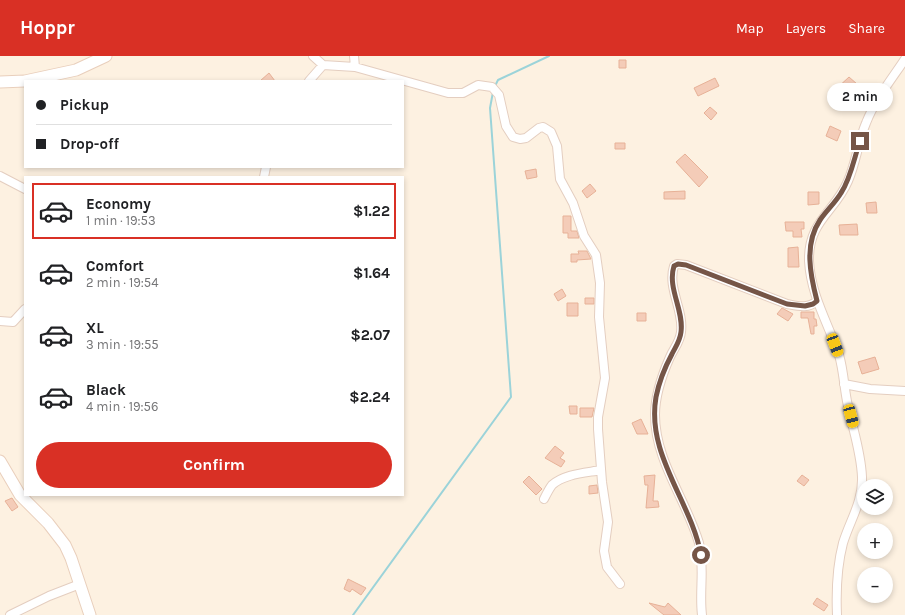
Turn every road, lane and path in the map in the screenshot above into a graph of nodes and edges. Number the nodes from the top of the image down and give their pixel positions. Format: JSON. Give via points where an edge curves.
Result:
{"nodes":[{"id":1,"x":106,"y":56,"type":"edge"},
{"id":2,"x":313,"y":56,"type":"edge"},
{"id":3,"x":354,"y":56,"type":"edge"},
{"id":4,"x":905,"y":59,"type":"edge"},
{"id":5,"x":323,"y":65,"type":"junction"},
{"id":6,"x":355,"y":67,"type":"junction"},
{"id":7,"x":30,"y":80,"type":"edge"},
{"id":8,"x":310,"y":80,"type":"edge"},
{"id":9,"x":402,"y":80,"type":"edge"},
{"id":10,"x":24,"y":81,"type":"edge"},
{"id":11,"x":404,"y":81,"type":"edge"},
{"id":12,"x":0,"y":82,"type":"edge"},
{"id":13,"x":0,"y":176,"type":"edge"},
{"id":14,"x":24,"y":188,"type":"edge"},
{"id":15,"x":817,"y":301,"type":"junction"},
{"id":16,"x":24,"y":310,"type":"edge"},
{"id":17,"x":0,"y":321,"type":"edge"},
{"id":18,"x":844,"y":384,"type":"junction"},
{"id":19,"x":905,"y":391,"type":"edge"},
{"id":20,"x":0,"y":461,"type":"edge"},
{"id":21,"x":601,"y":470,"type":"junction"},
{"id":22,"x":544,"y":499,"type":"dead end"},
{"id":23,"x":80,"y":584,"type":"junction"},
{"id":24,"x":620,"y":584,"type":"dead end"},
{"id":25,"x":10,"y":615,"type":"edge"},
{"id":26,"x":90,"y":615,"type":"edge"},
{"id":27,"x":702,"y":615,"type":"edge"},
{"id":28,"x":837,"y":615,"type":"edge"}],
"edges":[{"from":1,"to":7,"type":"street","via":[[76,70]]},
{"from":2,"to":5,"type":"street"},
{"from":3,"to":6,"type":"street"},
{"from":4,"to":15,"type":"street","via":[[871,109],[845,187],[816,227],[810,244],[809,261]]},
{"from":5,"to":6,"type":"street"},
{"from":5,"to":8,"type":"street"},
{"from":6,"to":9,"type":"street"},
{"from":10,"to":12,"type":"street"},
{"from":11,"to":21,"type":"street","via":[[448,93],[463,93],[478,85],[494,88],[499,95],[506,126],[513,137],[520,140],[543,127],[547,128],[555,139],[560,179],[573,203],[584,236],[596,255],[600,283],[599,324],[605,378],[598,417]]},
{"from":13,"to":14,"type":"street"},
{"from":15,"to":18,"type":"street","via":[[838,355]]},
{"from":15,"to":27,"type":"street","via":[[805,306],[787,304],[686,265],[674,266],[672,275],[680,309],[681,331],[679,342],[663,373],[656,397],[656,433],[666,465],[699,543],[702,564]]},
{"from":16,"to":17,"type":"street","via":[[13,322]]},
{"from":18,"to":19,"type":"street","via":[[877,390]]},
{"from":18,"to":28,"type":"street","via":[[859,451],[862,488],[861,499],[843,544],[838,570]]},
{"from":20,"to":23,"type":"street","via":[[20,495],[48,523],[65,545]]},
{"from":21,"to":22,"type":"street","via":[[577,474],[557,482],[551,486]]},
{"from":21,"to":24,"type":"street","via":[[608,522],[605,561]]},
{"from":23,"to":25,"type":"street"},
{"from":23,"to":26,"type":"street"}]}
